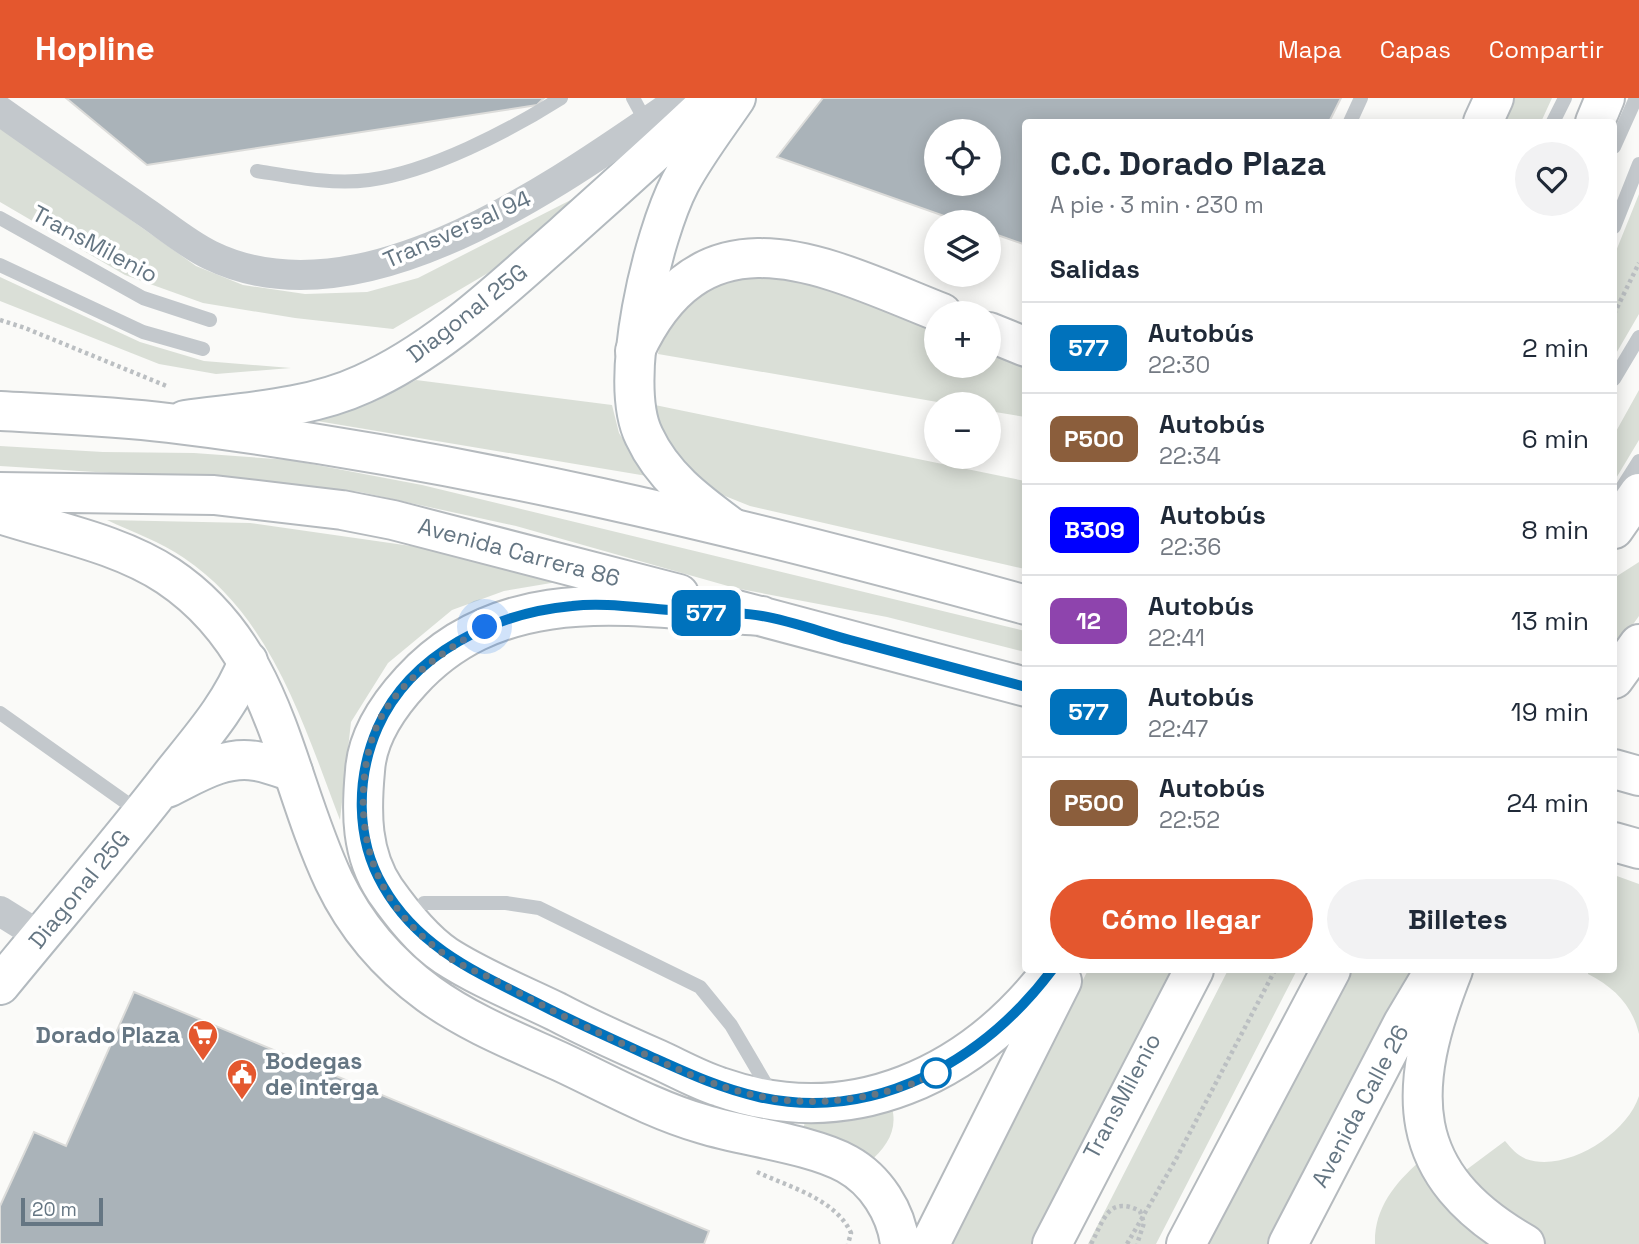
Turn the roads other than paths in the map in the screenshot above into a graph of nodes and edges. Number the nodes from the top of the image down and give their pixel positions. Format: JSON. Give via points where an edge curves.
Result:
{"nodes":[{"id":1,"x":561,"y":98,"type":"edge"},
{"id":2,"x":682,"y":98,"type":"edge"},
{"id":3,"x":713,"y":98,"type":"edge"},
{"id":4,"x":736,"y":98,"type":"edge"},
{"id":5,"x":1361,"y":98,"type":"edge"},
{"id":6,"x":1494,"y":98,"type":"edge"},
{"id":7,"x":1565,"y":98,"type":"edge"},
{"id":8,"x":1605,"y":98,"type":"edge"},
{"id":9,"x":1636,"y":98,"type":"edge"},
{"id":10,"x":639,"y":110,"type":"edge"},
{"id":11,"x":0,"y":111,"type":"edge"},
{"id":12,"x":1351,"y":119,"type":"edge"},
{"id":13,"x":1484,"y":119,"type":"edge"},
{"id":14,"x":1554,"y":119,"type":"edge"},
{"id":15,"x":1596,"y":119,"type":"edge"},
{"id":16,"x":1617,"y":140,"type":"edge"},
{"id":17,"x":1639,"y":164,"type":"edge"},
{"id":18,"x":257,"y":171,"type":"dead end"},
{"id":19,"x":0,"y":218,"type":"edge"},
{"id":20,"x":1617,"y":219,"type":"edge"},
{"id":21,"x":0,"y":265,"type":"edge"},
{"id":22,"x":924,"y":306,"type":"edge"},
{"id":23,"x":210,"y":320,"type":"dead end"},
{"id":24,"x":1001,"y":337,"type":"edge"},
{"id":25,"x":1639,"y":337,"type":"edge"},
{"id":26,"x":1022,"y":345,"type":"edge"},
{"id":27,"x":203,"y":349,"type":"dead end"},
{"id":28,"x":635,"y":351,"type":"junction"},
{"id":29,"x":1617,"y":374,"type":"edge"},
{"id":30,"x":168,"y":404,"type":"junction"},
{"id":31,"x":0,"y":411,"type":"edge"},
{"id":32,"x":1639,"y":461,"type":"edge"},
{"id":33,"x":0,"y":492,"type":"edge"},
{"id":34,"x":1639,"y":493,"type":"edge"},
{"id":35,"x":1617,"y":497,"type":"edge"},
{"id":36,"x":0,"y":514,"type":"edge"},
{"id":37,"x":1617,"y":524,"type":"edge"},
{"id":38,"x":731,"y":527,"type":"junction"},
{"id":39,"x":1022,"y":604,"type":"edge"},
{"id":40,"x":762,"y":616,"type":"junction"},
{"id":41,"x":1639,"y":644,"type":"edge"},
{"id":42,"x":1639,"y":651,"type":"edge"},
{"id":43,"x":248,"y":661,"type":"junction"},
{"id":44,"x":1617,"y":675,"type":"edge"},
{"id":45,"x":1617,"y":676,"type":"edge"},
{"id":46,"x":1022,"y":686,"type":"edge"},
{"id":47,"x":0,"y":713,"type":"edge"},
{"id":48,"x":1617,"y":770,"type":"edge"},
{"id":49,"x":293,"y":772,"type":"junction"},
{"id":50,"x":1639,"y":776,"type":"edge"},
{"id":51,"x":150,"y":803,"type":"junction"},
{"id":52,"x":1617,"y":843,"type":"edge"},
{"id":53,"x":1639,"y":849,"type":"edge"},
{"id":54,"x":424,"y":902,"type":"dead end"},
{"id":55,"x":0,"y":911,"type":"edge"},
{"id":56,"x":40,"y":936,"type":"junction"},
{"id":57,"x":1050,"y":973,"type":"edge"},
{"id":58,"x":1066,"y":973,"type":"edge"},
{"id":59,"x":1192,"y":973,"type":"edge"},
{"id":60,"x":1329,"y":973,"type":"edge"},
{"id":61,"x":1433,"y":973,"type":"edge"},
{"id":62,"x":1452,"y":973,"type":"edge"},
{"id":63,"x":0,"y":985,"type":"edge"},
{"id":64,"x":775,"y":1100,"type":"junction"},
{"id":65,"x":900,"y":1244,"type":"edge"},
{"id":66,"x":930,"y":1244,"type":"edge"},
{"id":67,"x":1052,"y":1244,"type":"edge"},
{"id":68,"x":1186,"y":1244,"type":"edge"},
{"id":69,"x":1288,"y":1244,"type":"edge"},
{"id":70,"x":1525,"y":1244,"type":"edge"}],
"edges":[{"from":1,"to":18,"type":"lane","via":[[519,124],[407,171],[369,180],[319,180]]},
{"from":2,"to":10,"type":"street","name":"Transversal 94"},
{"from":3,"to":30,"type":"main road","name":"Diagonal 25G","via":[[532,262],[453,328],[402,363],[361,385],[314,400]]},
{"from":4,"to":28,"type":"main road","via":[[670,204]]},
{"from":5,"to":12,"type":"lane"},
{"from":6,"to":13,"type":"main road"},
{"from":7,"to":14,"type":"lane"},
{"from":8,"to":15,"type":"main road"},
{"from":9,"to":16,"type":"lane"},
{"from":10,"to":11,"type":"street","name":"Transversal 94","via":[[528,199],[405,257],[345,273],[288,276],[209,255]]},
{"from":17,"to":20,"type":"lane"},
{"from":19,"to":23,"type":"lane","name":"TransMilenio","via":[[143,298]]},
{"from":21,"to":27,"type":"lane","via":[[143,332]]},
{"from":22,"to":28,"type":"main road","via":[[825,267],[755,257],[725,263],[685,284],[645,331]]},
{"from":24,"to":26,"type":"main road"},
{"from":25,"to":29,"type":"lane"},
{"from":28,"to":38,"type":"main road","via":[[633,385],[642,434],[662,468],[691,498]]},
{"from":30,"to":31,"type":"main road"},
{"from":30,"to":38,"type":"main road"},
{"from":32,"to":35,"type":"lane"},
{"from":33,"to":40,"type":"main road","name":"Avenida Carrera 86","via":[[214,495],[342,510]]},
{"from":34,"to":37,"type":"main road"},
{"from":36,"to":43,"type":"main road","via":[[118,552],[167,576],[222,622]]},
{"from":38,"to":39,"type":"main road"},
{"from":40,"to":46,"type":"main road","name":"Avenida Carrera 86"},
{"from":40,"to":64,"type":"main road","via":[[576,605],[523,613],[485,627],[443,650],[387,707],[366,755],[361,814],[367,852],[383,887],[413,927],[445,955],[573,1021],[719,1087]]},
{"from":41,"to":44,"type":"main road"},
{"from":42,"to":45,"type":"main road"},
{"from":43,"to":49,"type":"main road","via":[[264,690]]},
{"from":43,"to":51,"type":"main road","name":"Diagonal 25G","via":[[225,707]]},
{"from":47,"to":51,"type":"lane"},
{"from":48,"to":50,"type":"main road"},
{"from":49,"to":51,"type":"main road","name":"Diagonal 25G","via":[[256,760],[217,764]]},
{"from":49,"to":65,"type":"main road","via":[[349,909],[388,960],[429,994],[487,1027],[649,1104],[702,1124],[848,1164],[884,1199]]},
{"from":51,"to":56,"type":"main road","name":"Diagonal 25G"},
{"from":52,"to":53,"type":"main road"},
{"from":54,"to":64,"type":"lane","via":[[539,908],[700,986],[731,1025]]},
{"from":55,"to":56,"type":"street"},
{"from":56,"to":63,"type":"main road","name":"Diagonal 25G"},
{"from":57,"to":64,"type":"main road","via":[[1019,1010],[929,1077],[894,1090],[836,1101]]},
{"from":58,"to":66,"type":"main road"},
{"from":59,"to":67,"type":"main road"},
{"from":60,"to":68,"type":"main road"},
{"from":61,"to":69,"type":"main road","name":"Avenida Calle 26"},
{"from":62,"to":70,"type":"main road","via":[[1424,1063],[1421,1101],[1428,1141],[1445,1177],[1469,1206]]}]}
